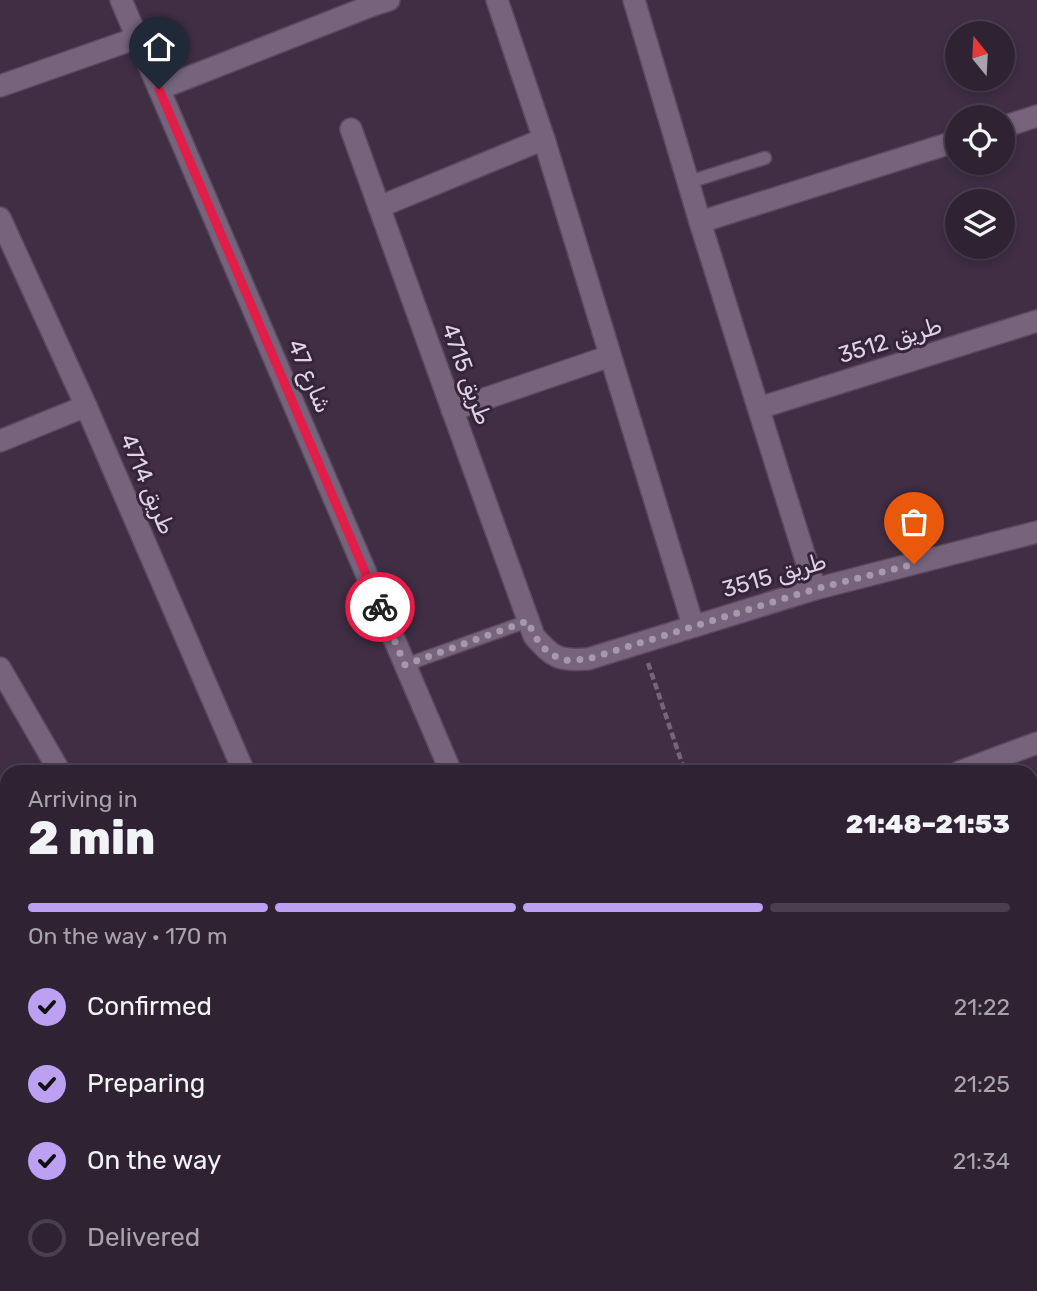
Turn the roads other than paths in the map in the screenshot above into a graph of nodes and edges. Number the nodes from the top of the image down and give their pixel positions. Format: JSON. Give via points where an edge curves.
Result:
{"nodes":[{"id":1,"x":121,"y":0,"type":"edge"},
{"id":2,"x":389,"y":0,"type":"edge"},
{"id":3,"x":497,"y":0,"type":"edge"},
{"id":4,"x":634,"y":0,"type":"edge"},
{"id":5,"x":137,"y":38,"type":"junction"},
{"id":6,"x":0,"y":86,"type":"edge"},
{"id":7,"x":159,"y":89,"type":"junction"},
{"id":8,"x":1037,"y":116,"type":"edge"},
{"id":9,"x":1015,"y":123,"type":"edge"},
{"id":10,"x":351,"y":129,"type":"dead end"},
{"id":11,"x":544,"y":139,"type":"junction"},
{"id":12,"x":945,"y":145,"type":"edge"},
{"id":13,"x":765,"y":158,"type":"dead end"},
{"id":14,"x":689,"y":182,"type":"junction"},
{"id":15,"x":379,"y":207,"type":"junction"},
{"id":16,"x":0,"y":218,"type":"edge"},
{"id":17,"x":700,"y":222,"type":"junction"},
{"id":18,"x":1037,"y":321,"type":"edge"},
{"id":19,"x":610,"y":356,"type":"junction"},
{"id":20,"x":86,"y":406,"type":"junction"},
{"id":21,"x":759,"y":408,"type":"junction"},
{"id":22,"x":452,"y":410,"type":"junction"},
{"id":23,"x":0,"y":440,"type":"edge"},
{"id":24,"x":1037,"y":532,"type":"edge"},
{"id":25,"x":815,"y":589,"type":"junction"},
{"id":26,"x":693,"y":625,"type":"junction"},
{"id":27,"x":531,"y":628,"type":"junction"},
{"id":28,"x":405,"y":665,"type":"junction"},
{"id":29,"x":0,"y":668,"type":"edge"},
{"id":30,"x":1037,"y":743,"type":"edge"},
{"id":31,"x":56,"y":765,"type":"edge"},
{"id":32,"x":241,"y":765,"type":"edge"},
{"id":33,"x":448,"y":765,"type":"edge"},
{"id":34,"x":977,"y":765,"type":"edge"}],
"edges":[{"from":1,"to":5,"type":"street","name":"شارع 47"},
{"from":2,"to":7,"type":"street"},
{"from":3,"to":11,"type":"street"},
{"from":4,"to":14,"type":"street"},
{"from":5,"to":6,"type":"street"},
{"from":5,"to":7,"type":"street","name":"شارع 47"},
{"from":7,"to":28,"type":"street","name":"شارع 47"},
{"from":8,"to":9,"type":"street"},
{"from":10,"to":15,"type":"street","name":"طريق 4715"},
{"from":11,"to":15,"type":"street"},
{"from":11,"to":19,"type":"street"},
{"from":12,"to":17,"type":"street"},
{"from":13,"to":14,"type":"lane"},
{"from":14,"to":17,"type":"street"},
{"from":15,"to":22,"type":"street","name":"طريق 4715"},
{"from":16,"to":20,"type":"street","name":"طريق 4714"},
{"from":17,"to":21,"type":"street"},
{"from":18,"to":21,"type":"street","name":"طريق 3512"},
{"from":19,"to":22,"type":"street"},
{"from":19,"to":26,"type":"street"},
{"from":20,"to":23,"type":"street"},
{"from":20,"to":32,"type":"street","name":"طريق 4714"},
{"from":21,"to":25,"type":"street"},
{"from":22,"to":27,"type":"street","name":"طريق 4715"},
{"from":24,"to":25,"type":"street","name":"طريق 3515"},
{"from":25,"to":26,"type":"street","name":"طريق 3515"},
{"from":26,"to":27,"type":"street","name":"طريق 3515","via":[[588,659],[567,660],[548,652]]},
{"from":27,"to":28,"type":"lane"},
{"from":28,"to":33,"type":"street","name":"شارع 47"},
{"from":29,"to":31,"type":"street"},
{"from":30,"to":34,"type":"street"}]}
